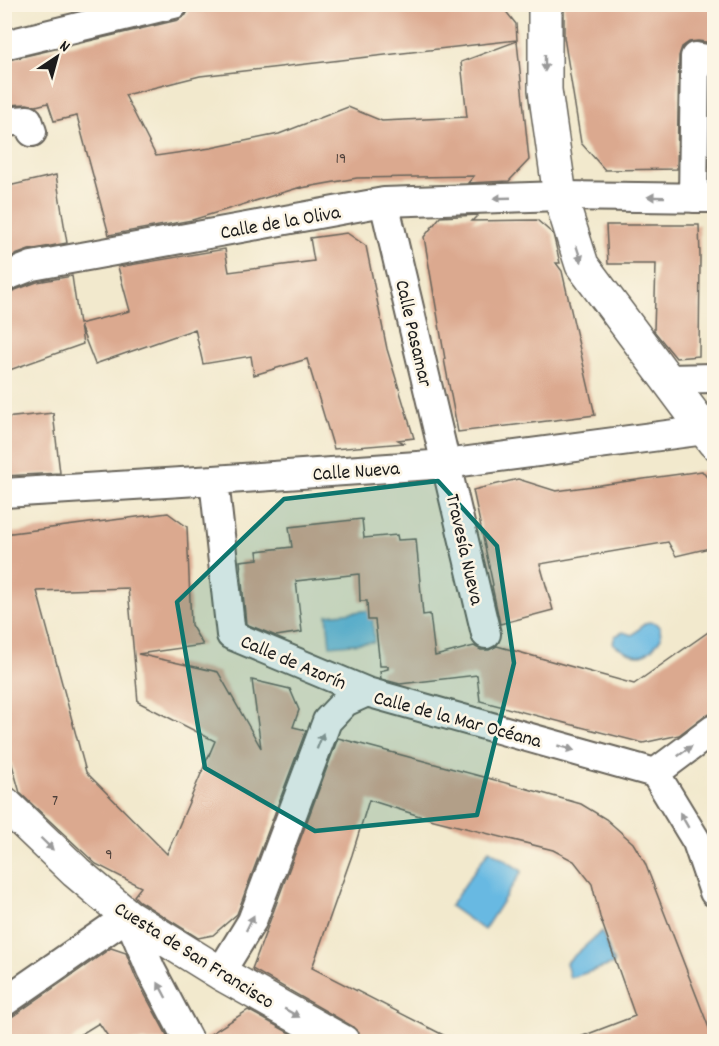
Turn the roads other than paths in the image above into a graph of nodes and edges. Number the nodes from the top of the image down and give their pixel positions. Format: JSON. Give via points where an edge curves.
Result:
{"nodes":[{"id":1,"x":174,"y":4,"type":"edge"},
{"id":2,"x":545,"y":4,"type":"edge"},
{"id":3,"x":4,"y":45,"type":"edge"},
{"id":4,"x":714,"y":60,"type":"edge"},
{"id":5,"x":4,"y":122,"type":"edge"},
{"id":6,"x":32,"y":132,"type":"dead end"},
{"id":7,"x":560,"y":196,"type":"junction"},
{"id":8,"x":704,"y":198,"type":"edge"},
{"id":9,"x":384,"y":202,"type":"junction"},
{"id":10,"x":4,"y":277,"type":"edge"},
{"id":11,"x":714,"y":378,"type":"edge"},
{"id":12,"x":667,"y":379,"type":"junction"},
{"id":13,"x":710,"y":436,"type":"edge"},
{"id":14,"x":446,"y":464,"type":"junction"},
{"id":15,"x":214,"y":480,"type":"junction"},
{"id":16,"x":4,"y":493,"type":"edge"},
{"id":17,"x":486,"y":634,"type":"dead end"},
{"id":18,"x":367,"y":692,"type":"junction"},
{"id":19,"x":714,"y":729,"type":"edge"},
{"id":20,"x":655,"y":773,"type":"junction"},
{"id":21,"x":4,"y":803,"type":"edge"},
{"id":22,"x":714,"y":892,"type":"edge"},
{"id":23,"x":128,"y":916,"type":"junction"},
{"id":24,"x":220,"y":973,"type":"junction"},
{"id":25,"x":4,"y":1002,"type":"edge"},
{"id":26,"x":189,"y":1041,"type":"edge"},
{"id":27,"x":343,"y":1041,"type":"edge"}],
"edges":[{"from":1,"to":3,"type":"street"},
{"from":2,"to":7,"type":"street","one_way":true,"via":[[545,90]]},
{"from":4,"to":8,"type":"street","via":[[695,57]]},
{"from":5,"to":6,"type":"street","via":[[28,120]]},
{"from":8,"to":7,"type":"street","name":"Calle de la Oliva","one_way":true},
{"from":7,"to":9,"type":"street","name":"Calle de la Oliva","one_way":true},
{"from":7,"to":12,"type":"street","one_way":true,"via":[[582,265]]},
{"from":9,"to":10,"type":"street","name":"Calle de la Oliva","via":[[32,266]]},
{"from":9,"to":14,"type":"street","name":"Calle Pasamar"},
{"from":11,"to":12,"type":"street"},
{"from":12,"to":13,"type":"street"},
{"from":13,"to":14,"type":"street","name":"Calle Nueva"},
{"from":14,"to":15,"type":"street","name":"Calle Nueva"},
{"from":14,"to":17,"type":"street","name":"Travesía Nueva"},
{"from":15,"to":16,"type":"street","name":"Calle Nueva"},
{"from":15,"to":18,"type":"street","name":"Calle de Azorín","via":[[231,635]]},
{"from":18,"to":20,"type":"street","name":"Calle de la Mar Océana","one_way":true},
{"from":24,"to":18,"type":"street","name":"Calle de la Mar Océana","one_way":true,"via":[[252,921],[327,721],[345,702]]},
{"from":20,"to":19,"type":"street","one_way":true},
{"from":22,"to":20,"type":"street","one_way":true,"via":[[697,842]]},
{"from":21,"to":23,"type":"street","name":"Cuesta de San Francisco","one_way":true},
{"from":23,"to":24,"type":"street","name":"Cuesta de San Francisco"},
{"from":23,"to":25,"type":"street"},
{"from":26,"to":23,"type":"street","one_way":true,"via":[[151,970]]},
{"from":24,"to":27,"type":"street","name":"Cuesta de San Francisco","one_way":true}]}
